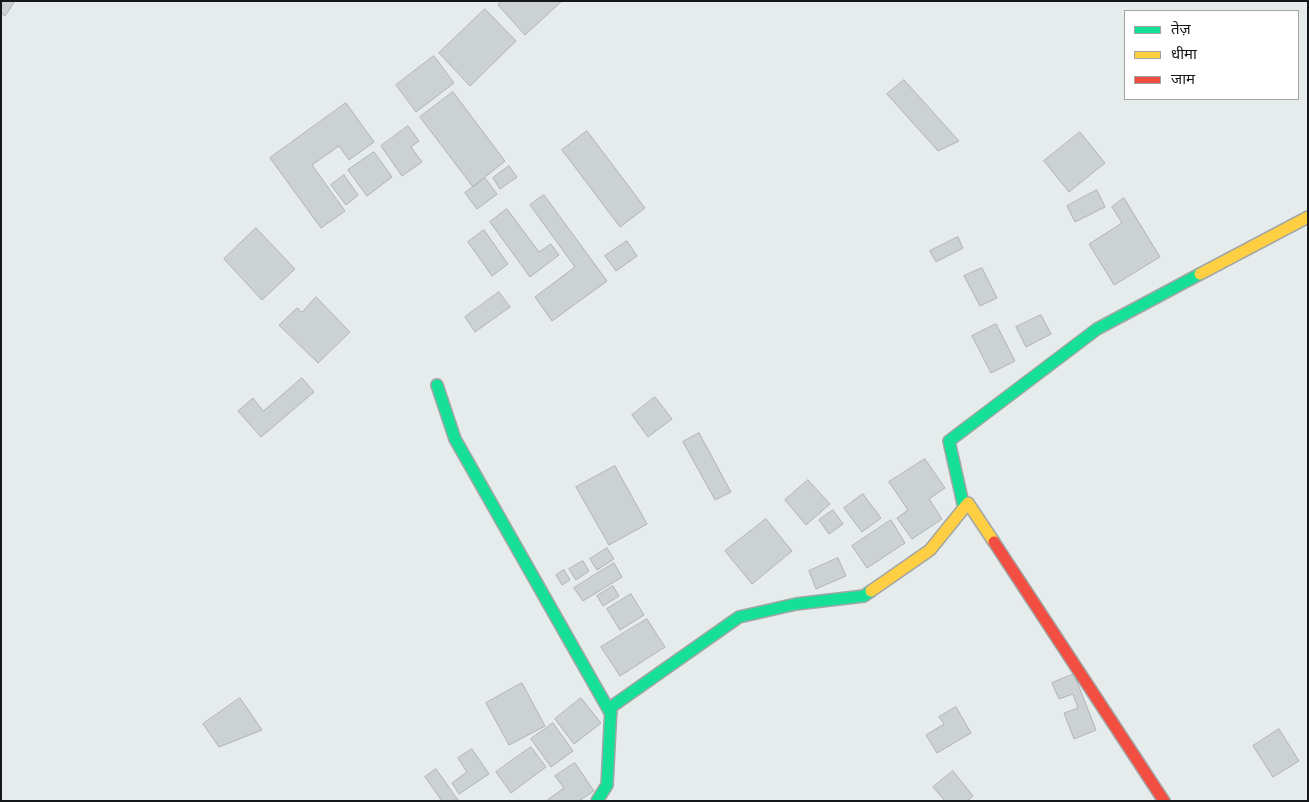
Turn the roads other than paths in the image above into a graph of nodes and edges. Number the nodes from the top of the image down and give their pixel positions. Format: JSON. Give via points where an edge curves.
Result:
{"nodes":[{"id":1,"x":1308,"y":217,"type":"edge"},
{"id":2,"x":436,"y":385,"type":"dead end"},
{"id":3,"x":964,"y":508,"type":"junction"},
{"id":4,"x":611,"y":714,"type":"junction"},
{"id":5,"x":597,"y":801,"type":"edge"},
{"id":6,"x":1164,"y":801,"type":"edge"}],
"edges":[{"from":1,"to":3,"type":"street","via":[[1097,329],[950,442]]},
{"from":2,"to":4,"type":"street","via":[[455,439]]},
{"from":3,"to":4,"type":"street","via":[[930,550],[864,596],[796,604],[738,618],[611,707]]},
{"from":3,"to":6,"type":"street","via":[[968,503]]},
{"from":4,"to":5,"type":"street","via":[[607,786]]}]}
